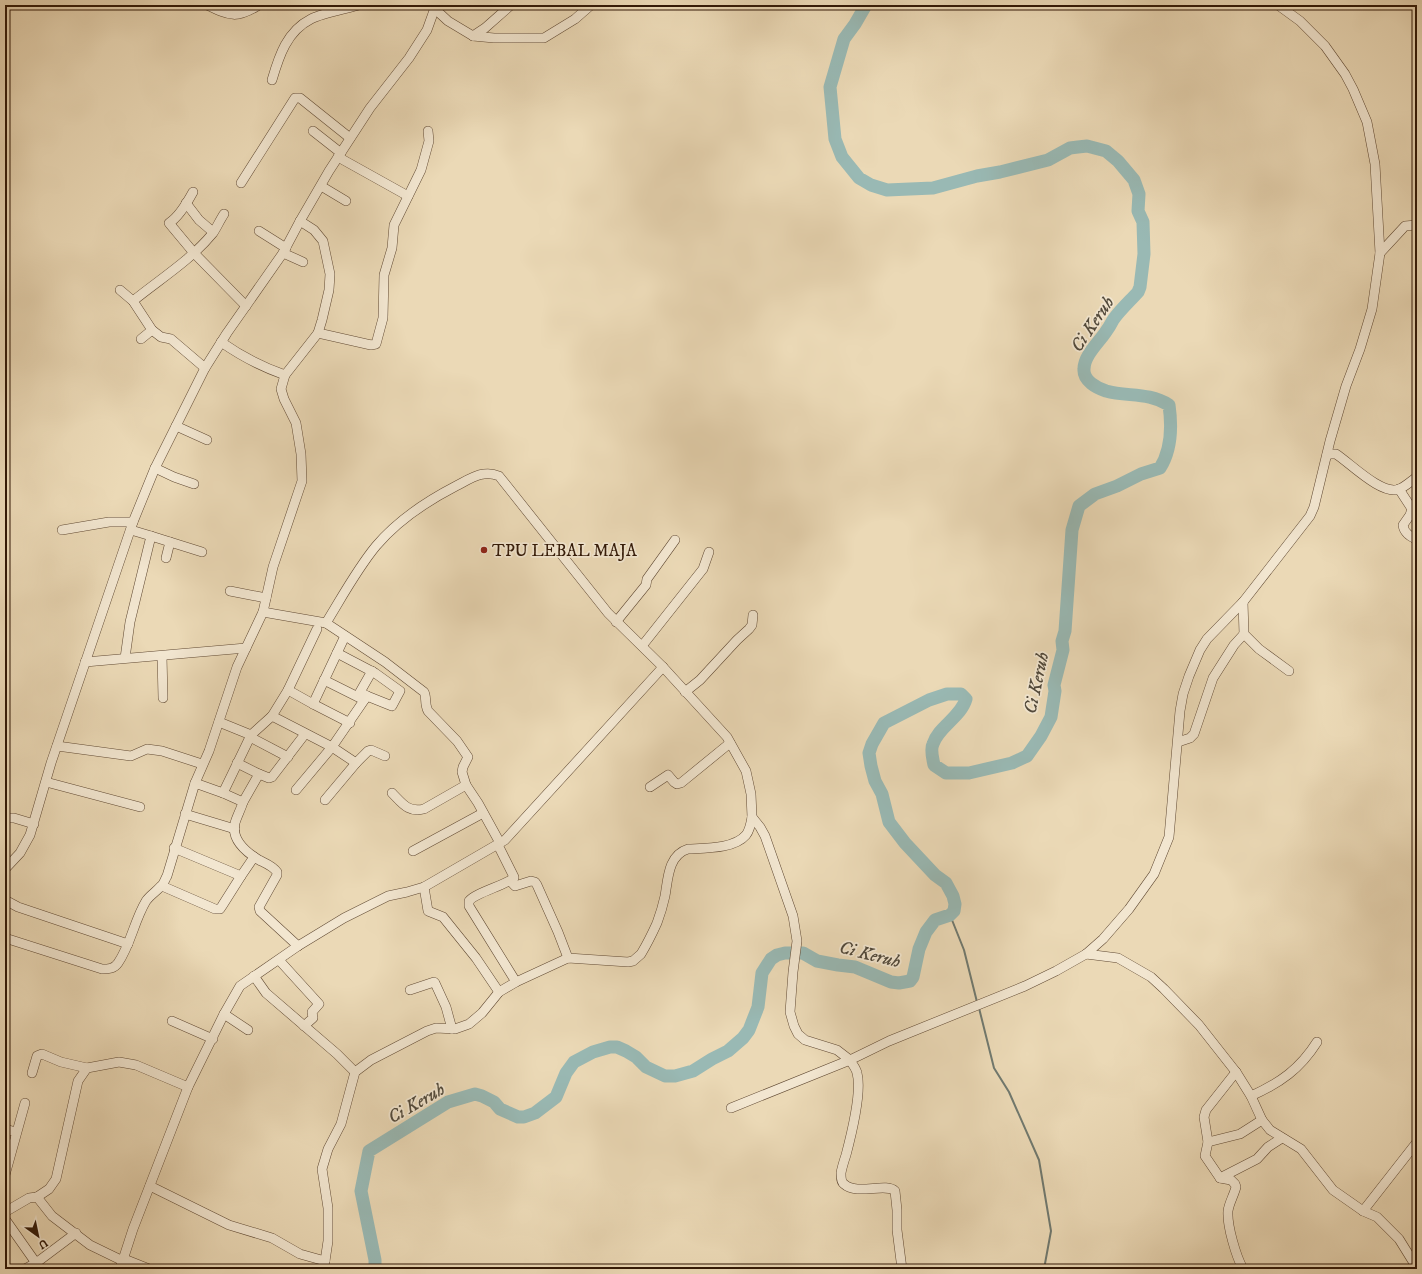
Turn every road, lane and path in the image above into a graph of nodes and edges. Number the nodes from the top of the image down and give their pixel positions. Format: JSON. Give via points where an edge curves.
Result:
{"nodes":[{"id":1,"x":207,"y":5,"type":"edge"},
{"id":2,"x":259,"y":5,"type":"edge"},
{"id":3,"x":359,"y":5,"type":"edge"},
{"id":4,"x":510,"y":5,"type":"edge"},
{"id":5,"x":591,"y":5,"type":"edge"},
{"id":6,"x":1278,"y":5,"type":"edge"},
{"id":7,"x":435,"y":7,"type":"edge"},
{"id":8,"x":473,"y":36,"type":"junction"},
{"id":9,"x":272,"y":80,"type":"dead end"},
{"id":10,"x":313,"y":130,"type":"dead end"},
{"id":11,"x":428,"y":131,"type":"dead end"},
{"id":12,"x":350,"y":138,"type":"junction"},
{"id":13,"x":339,"y":155,"type":"junction"},
{"id":14,"x":241,"y":183,"type":"dead end"},
{"id":15,"x":321,"y":186,"type":"junction"},
{"id":16,"x":193,"y":192,"type":"dead end"},
{"id":17,"x":408,"y":196,"type":"junction"},
{"id":18,"x":346,"y":201,"type":"dead end"},
{"id":19,"x":186,"y":203,"type":"junction"},
{"id":20,"x":224,"y":214,"type":"dead end"},
{"id":21,"x":300,"y":220,"type":"junction"},
{"id":22,"x":1417,"y":227,"type":"edge"},
{"id":23,"x":259,"y":231,"type":"dead end"},
{"id":24,"x":213,"y":232,"type":"junction"},
{"id":25,"x":285,"y":250,"type":"junction"},
{"id":26,"x":194,"y":253,"type":"junction"},
{"id":27,"x":1380,"y":253,"type":"junction"},
{"id":28,"x":303,"y":262,"type":"dead end"},
{"id":29,"x":120,"y":290,"type":"dead end"},
{"id":30,"x":133,"y":301,"type":"junction"},
{"id":31,"x":246,"y":306,"type":"junction"},
{"id":32,"x":152,"y":330,"type":"junction"},
{"id":33,"x":318,"y":333,"type":"junction"},
{"id":34,"x":141,"y":339,"type":"dead end"},
{"id":35,"x":221,"y":342,"type":"junction"},
{"id":36,"x":205,"y":368,"type":"junction"},
{"id":37,"x":285,"y":375,"type":"junction"},
{"id":38,"x":176,"y":426,"type":"junction"},
{"id":39,"x":207,"y":440,"type":"dead end"},
{"id":40,"x":1327,"y":456,"type":"junction"},
{"id":41,"x":155,"y":468,"type":"junction"},
{"id":42,"x":1417,"y":477,"type":"edge"},
{"id":43,"x":194,"y":484,"type":"dead end"},
{"id":44,"x":1399,"y":489,"type":"junction"},
{"id":45,"x":132,"y":526,"type":"junction"},
{"id":46,"x":62,"y":530,"type":"dead end"},
{"id":47,"x":151,"y":536,"type":"junction"},
{"id":48,"x":675,"y":540,"type":"dead end"},
{"id":49,"x":1417,"y":540,"type":"edge"},
{"id":50,"x":170,"y":542,"type":"junction"},
{"id":51,"x":202,"y":552,"type":"dead end"},
{"id":52,"x":709,"y":552,"type":"dead end"},
{"id":53,"x":166,"y":558,"type":"dead end"},
{"id":54,"x":230,"y":590,"type":"dead end"},
{"id":55,"x":266,"y":598,"type":"junction"},
{"id":56,"x":1243,"y":602,"type":"junction"},
{"id":57,"x":263,"y":612,"type":"junction"},
{"id":58,"x":753,"y":615,"type":"dead end"},
{"id":59,"x":616,"y":622,"type":"junction"},
{"id":60,"x":326,"y":623,"type":"junction"},
{"id":61,"x":317,"y":629,"type":"dead end"},
{"id":62,"x":1244,"y":634,"type":"junction"},
{"id":63,"x":345,"y":636,"type":"junction"},
{"id":64,"x":642,"y":646,"type":"junction"},
{"id":65,"x":246,"y":648,"type":"junction"},
{"id":66,"x":337,"y":653,"type":"junction"},
{"id":67,"x":162,"y":656,"type":"junction"},
{"id":68,"x":125,"y":658,"type":"junction"},
{"id":69,"x":85,"y":662,"type":"junction"},
{"id":70,"x":663,"y":667,"type":"junction"},
{"id":71,"x":372,"y":671,"type":"junction"},
{"id":72,"x":1289,"y":671,"type":"dead end"},
{"id":73,"x":324,"y":680,"type":"junction"},
{"id":74,"x":288,"y":690,"type":"junction"},
{"id":75,"x":685,"y":692,"type":"junction"},
{"id":76,"x":362,"y":697,"type":"junction"},
{"id":77,"x":163,"y":698,"type":"dead end"},
{"id":78,"x":312,"y":704,"type":"junction"},
{"id":79,"x":272,"y":716,"type":"junction"},
{"id":80,"x":219,"y":722,"type":"junction"},
{"id":81,"x":350,"y":723,"type":"junction"},
{"id":82,"x":305,"y":734,"type":"junction"},
{"id":83,"x":251,"y":736,"type":"junction"},
{"id":84,"x":1178,"y":742,"type":"junction"},
{"id":85,"x":730,"y":743,"type":"junction"},
{"id":86,"x":57,"y":746,"type":"junction"},
{"id":87,"x":332,"y":747,"type":"junction"},
{"id":88,"x":385,"y":756,"type":"dead end"},
{"id":89,"x":288,"y":757,"type":"junction"},
{"id":90,"x":237,"y":763,"type":"junction"},
{"id":91,"x":356,"y":763,"type":"junction"},
{"id":92,"x":202,"y":764,"type":"junction"},
{"id":93,"x":259,"y":774,"type":"junction"},
{"id":94,"x":46,"y":782,"type":"junction"},
{"id":95,"x":195,"y":783,"type":"junction"},
{"id":96,"x":466,"y":785,"type":"junction"},
{"id":97,"x":650,"y":787,"type":"dead end"},
{"id":98,"x":296,"y":790,"type":"dead end"},
{"id":99,"x":223,"y":793,"type":"junction"},
{"id":100,"x":392,"y":793,"type":"dead end"},
{"id":101,"x":325,"y":800,"type":"dead end"},
{"id":102,"x":243,"y":802,"type":"junction"},
{"id":103,"x":140,"y":807,"type":"dead end"},
{"id":104,"x":483,"y":813,"type":"junction"},
{"id":105,"x":185,"y":814,"type":"junction"},
{"id":106,"x":752,"y":817,"type":"junction"},
{"id":107,"x":5,"y":818,"type":"edge"},
{"id":108,"x":34,"y":824,"type":"junction"},
{"id":109,"x":235,"y":829,"type":"junction"},
{"id":110,"x":499,"y":844,"type":"junction"},
{"id":111,"x":174,"y":848,"type":"junction"},
{"id":112,"x":413,"y":851,"type":"dead end"},
{"id":113,"x":254,"y":857,"type":"junction"},
{"id":114,"x":5,"y":869,"type":"edge"},
{"id":115,"x":241,"y":876,"type":"junction"},
{"id":116,"x":510,"y":881,"type":"junction"},
{"id":117,"x":162,"y":886,"type":"junction"},
{"id":118,"x":424,"y":887,"type":"junction"},
{"id":119,"x":5,"y":900,"type":"edge"},
{"id":120,"x":5,"y":938,"type":"edge"},
{"id":121,"x":128,"y":944,"type":"junction"},
{"id":122,"x":298,"y":946,"type":"junction"},
{"id":123,"x":1086,"y":954,"type":"junction"},
{"id":124,"x":568,"y":958,"type":"junction"},
{"id":125,"x":279,"y":960,"type":"junction"},
{"id":126,"x":254,"y":976,"type":"junction"},
{"id":127,"x":516,"y":982,"type":"junction"},
{"id":128,"x":410,"y":990,"type":"dead end"},
{"id":129,"x":499,"y":992,"type":"junction"},
{"id":130,"x":224,"y":1014,"type":"junction"},
{"id":131,"x":172,"y":1021,"type":"dead end"},
{"id":132,"x":304,"y":1026,"type":"junction"},
{"id":133,"x":452,"y":1029,"type":"junction"},
{"id":134,"x":248,"y":1030,"type":"dead end"},
{"id":135,"x":213,"y":1039,"type":"junction"},
{"id":136,"x":1317,"y":1042,"type":"dead end"},
{"id":137,"x":850,"y":1060,"type":"junction"},
{"id":138,"x":88,"y":1068,"type":"junction"},
{"id":139,"x":355,"y":1072,"type":"junction"},
{"id":140,"x":1236,"y":1072,"type":"junction"},
{"id":141,"x":32,"y":1074,"type":"dead end"},
{"id":142,"x":188,"y":1088,"type":"junction"},
{"id":143,"x":1251,"y":1096,"type":"junction"},
{"id":144,"x":24,"y":1103,"type":"dead end"},
{"id":145,"x":731,"y":1108,"type":"dead end"},
{"id":146,"x":1262,"y":1120,"type":"junction"},
{"id":147,"x":5,"y":1129,"type":"edge"},
{"id":148,"x":16,"y":1132,"type":"junction"},
{"id":149,"x":1282,"y":1138,"type":"junction"},
{"id":150,"x":1208,"y":1142,"type":"junction"},
{"id":151,"x":1417,"y":1142,"type":"edge"},
{"id":152,"x":5,"y":1175,"type":"edge"},
{"id":153,"x":1220,"y":1178,"type":"junction"},
{"id":154,"x":150,"y":1186,"type":"junction"},
{"id":155,"x":37,"y":1197,"type":"junction"},
{"id":156,"x":1363,"y":1211,"type":"junction"},
{"id":157,"x":5,"y":1212,"type":"edge"},
{"id":158,"x":5,"y":1219,"type":"edge"},
{"id":159,"x":76,"y":1233,"type":"junction"},
{"id":160,"x":36,"y":1263,"type":"junction"},
{"id":161,"x":122,"y":1263,"type":"edge"},
{"id":162,"x":324,"y":1265,"type":"edge"},
{"id":163,"x":1417,"y":1268,"type":"edge"},
{"id":164,"x":25,"y":1269,"type":"edge"},
{"id":165,"x":148,"y":1269,"type":"edge"},
{"id":166,"x":902,"y":1269,"type":"edge"},
{"id":167,"x":1242,"y":1269,"type":"edge"}],
"edges":[{"from":1,"to":2,"type":"street","via":[[231,15],[242,14]]},
{"from":3,"to":9,"type":"street","via":[[312,18],[292,33],[279,56]]},
{"from":4,"to":8,"type":"street"},
{"from":5,"to":8,"type":"street","via":[[575,19],[544,38]]},
{"from":6,"to":27,"type":"street","via":[[1300,21],[1324,46],[1354,89],[1367,122],[1375,164]]},
{"from":7,"to":8,"type":"street","via":[[448,22]]},
{"from":7,"to":12,"type":"street","via":[[427,30],[409,58]]},
{"from":10,"to":13,"type":"street"},
{"from":11,"to":17,"type":"street","via":[[429,141],[421,170]]},
{"from":12,"to":13,"type":"street"},
{"from":12,"to":14,"type":"street","via":[[300,98],[295,98]]},
{"from":13,"to":15,"type":"street"},
{"from":13,"to":17,"type":"street"},
{"from":15,"to":18,"type":"street"},
{"from":15,"to":21,"type":"street"},
{"from":16,"to":19,"type":"street"},
{"from":17,"to":33,"type":"street","via":[[394,225],[392,248],[384,275],[382,318],[376,344]]},
{"from":19,"to":24,"type":"street","via":[[199,220]]},
{"from":19,"to":26,"type":"street","via":[[169,223]]},
{"from":20,"to":24,"type":"street"},
{"from":21,"to":25,"type":"street"},
{"from":21,"to":33,"type":"street","via":[[314,230],[323,241],[330,274],[328,296]]},
{"from":22,"to":27,"type":"street","via":[[1405,226]]},
{"from":23,"to":25,"type":"street"},
{"from":24,"to":26,"type":"street"},
{"from":25,"to":28,"type":"street"},
{"from":25,"to":31,"type":"street"},
{"from":26,"to":30,"type":"street"},
{"from":26,"to":31,"type":"street"},
{"from":27,"to":40,"type":"street","via":[[1372,309],[1346,386]]},
{"from":29,"to":30,"type":"street"},
{"from":30,"to":32,"type":"street"},
{"from":31,"to":35,"type":"street"},
{"from":32,"to":34,"type":"street"},
{"from":32,"to":36,"type":"street","via":[[161,337],[171,339]]},
{"from":33,"to":37,"type":"street"},
{"from":35,"to":36,"type":"street"},
{"from":35,"to":37,"type":"street","via":[[248,360]]},
{"from":36,"to":38,"type":"street"},
{"from":37,"to":55,"type":"street","via":[[281,389],[296,423],[302,481],[273,567]]},
{"from":38,"to":39,"type":"street"},
{"from":38,"to":41,"type":"street"},
{"from":40,"to":44,"type":"street","via":[[1336,454],[1384,488]]},
{"from":40,"to":56,"type":"street","via":[[1310,516]]},
{"from":41,"to":43,"type":"street"},
{"from":41,"to":45,"type":"street"},
{"from":42,"to":44,"type":"street"},
{"from":44,"to":49,"type":"street","via":[[1412,509],[1403,529],[1406,534]]},
{"from":45,"to":46,"type":"street","via":[[109,522]]},
{"from":45,"to":47,"type":"street"},
{"from":45,"to":69,"type":"street"},
{"from":47,"to":50,"type":"street"},
{"from":47,"to":68,"type":"street","via":[[130,622]]},
{"from":48,"to":59,"type":"street","via":[[647,579],[646,585]]},
{"from":50,"to":51,"type":"street"},
{"from":50,"to":53,"type":"street"},
{"from":52,"to":64,"type":"street","via":[[703,569]]},
{"from":54,"to":55,"type":"street"},
{"from":55,"to":57,"type":"street"},
{"from":56,"to":62,"type":"street"},
{"from":56,"to":84,"type":"street","via":[[1214,631],[1200,650],[1183,694]]},
{"from":57,"to":60,"type":"street"},
{"from":57,"to":65,"type":"street"},
{"from":58,"to":75,"type":"street","via":[[749,629]]},
{"from":59,"to":60,"type":"street","via":[[499,476],[483,473],[430,500],[394,527],[376,546]]},
{"from":59,"to":64,"type":"street"},
{"from":60,"to":63,"type":"street"},
{"from":61,"to":74,"type":"street"},
{"from":62,"to":72,"type":"street","via":[[1259,649]]},
{"from":62,"to":84,"type":"street","via":[[1213,678],[1194,734]]},
{"from":63,"to":66,"type":"street"},
{"from":63,"to":96,"type":"street","via":[[385,662],[426,694],[425,706],[428,711],[457,741],[468,757],[462,772]]},
{"from":64,"to":70,"type":"street"},
{"from":65,"to":67,"type":"street"},
{"from":65,"to":80,"type":"street"},
{"from":66,"to":71,"type":"street"},
{"from":66,"to":73,"type":"street"},
{"from":67,"to":68,"type":"street"},
{"from":67,"to":77,"type":"street"},
{"from":68,"to":69,"type":"street"},
{"from":69,"to":86,"type":"street"},
{"from":70,"to":75,"type":"street"},
{"from":70,"to":110,"type":"street"},
{"from":71,"to":76,"type":"street"},
{"from":71,"to":76,"type":"street","via":[[400,693],[392,706]]},
{"from":73,"to":76,"type":"street"},
{"from":73,"to":78,"type":"street"},
{"from":74,"to":78,"type":"street"},
{"from":74,"to":79,"type":"street"},
{"from":75,"to":85,"type":"street"},
{"from":76,"to":81,"type":"street"},
{"from":78,"to":81,"type":"street"},
{"from":79,"to":82,"type":"street"},
{"from":79,"to":83,"type":"street"},
{"from":80,"to":83,"type":"street"},
{"from":80,"to":92,"type":"street"},
{"from":81,"to":87,"type":"street"},
{"from":82,"to":87,"type":"street"},
{"from":82,"to":89,"type":"street"},
{"from":83,"to":89,"type":"street"},
{"from":83,"to":90,"type":"street"},
{"from":84,"to":123,"type":"street","via":[[1169,837],[1161,859],[1150,880],[1129,909],[1103,940]]},
{"from":85,"to":97,"type":"street","via":[[681,783],[677,784],[668,775]]},
{"from":85,"to":106,"type":"street","via":[[746,772],[751,794]]},
{"from":86,"to":92,"type":"street","via":[[131,756],[147,749],[162,751]]},
{"from":86,"to":94,"type":"street"},
{"from":87,"to":91,"type":"street"},
{"from":87,"to":98,"type":"street"},
{"from":88,"to":91,"type":"street","via":[[368,750]]},
{"from":89,"to":93,"type":"street","via":[[272,777]]},
{"from":90,"to":93,"type":"street"},
{"from":90,"to":99,"type":"street"},
{"from":91,"to":101,"type":"street"},
{"from":92,"to":95,"type":"street"},
{"from":93,"to":102,"type":"street"},
{"from":94,"to":103,"type":"street"},
{"from":94,"to":108,"type":"street"},
{"from":95,"to":99,"type":"street"},
{"from":95,"to":105,"type":"street"},
{"from":96,"to":100,"type":"street","via":[[424,809],[414,811],[406,808]]},
{"from":96,"to":104,"type":"street"},
{"from":99,"to":102,"type":"street"},
{"from":102,"to":109,"type":"street"},
{"from":104,"to":110,"type":"street"},
{"from":104,"to":112,"type":"street"},
{"from":105,"to":109,"type":"street"},
{"from":105,"to":111,"type":"street"},
{"from":106,"to":124,"type":"street","via":[[746,835],[740,840],[725,846],[683,850],[678,855],[667,877],[657,923],[638,958],[628,962]]},
{"from":106,"to":137,"type":"street","via":[[760,827],[793,916],[798,941],[790,1012],[794,1026],[805,1040],[838,1050]]},
{"from":107,"to":108,"type":"street"},
{"from":108,"to":114,"type":"street","via":[[20,853]]},
{"from":109,"to":113,"type":"street","via":[[240,845]]},
{"from":110,"to":116,"type":"street","via":[[514,877]]},
{"from":110,"to":118,"type":"street"},
{"from":111,"to":115,"type":"street"},
{"from":111,"to":117,"type":"street"},
{"from":113,"to":115,"type":"street"},
{"from":113,"to":122,"type":"street","via":[[277,872],[259,907],[260,911]]},
{"from":115,"to":117,"type":"street","via":[[222,906],[215,909]]},
{"from":116,"to":124,"type":"street","via":[[514,886],[531,881],[537,884]]},
{"from":116,"to":127,"type":"street","via":[[473,897],[469,901],[469,906]]},
{"from":117,"to":121,"type":"street","via":[[146,901]]},
{"from":118,"to":122,"type":"street","via":[[388,896],[344,918]]},
{"from":118,"to":129,"type":"street","via":[[428,911],[443,917]]},
{"from":119,"to":121,"type":"street","via":[[18,907]]},
{"from":120,"to":121,"type":"street","via":[[102,969],[111,969],[117,964]]},
{"from":122,"to":125,"type":"street"},
{"from":123,"to":137,"type":"street","via":[[1026,986],[889,1041]]},
{"from":123,"to":140,"type":"street","via":[[1118,958],[1150,977],[1199,1025]]},
{"from":124,"to":127,"type":"street"},
{"from":125,"to":126,"type":"street"},
{"from":125,"to":132,"type":"street","via":[[319,1004],[312,1012],[313,1018]]},
{"from":126,"to":130,"type":"street","via":[[240,986]]},
{"from":126,"to":132,"type":"street","via":[[266,994]]},
{"from":127,"to":129,"type":"street"},
{"from":128,"to":133,"type":"street","via":[[435,983]]},
{"from":129,"to":133,"type":"street","via":[[469,1024]]},
{"from":130,"to":134,"type":"street"},
{"from":130,"to":135,"type":"street"},
{"from":131,"to":135,"type":"street"},
{"from":132,"to":139,"type":"street"},
{"from":133,"to":139,"type":"street","via":[[436,1028],[427,1031],[370,1060]]},
{"from":135,"to":142,"type":"street"},
{"from":136,"to":143,"type":"street","via":[[1294,1071]]},
{"from":137,"to":145,"type":"street"},
{"from":137,"to":166,"type":"street","via":[[857,1072],[859,1090],[841,1178],[848,1187],[867,1190],[889,1188],[895,1191]]},
{"from":138,"to":141,"type":"street","via":[[61,1062],[42,1054],[37,1056]]},
{"from":138,"to":142,"type":"street","via":[[119,1062],[136,1065]]},
{"from":138,"to":155,"type":"street","via":[[78,1081],[56,1179],[49,1189]]},
{"from":139,"to":162,"type":"street","via":[[341,1124],[328,1148],[322,1169],[328,1208],[328,1240]]},
{"from":140,"to":143,"type":"street"},
{"from":140,"to":150,"type":"street","via":[[1206,1110],[1204,1117]]},
{"from":142,"to":154,"type":"street"},
{"from":143,"to":146,"type":"street"},
{"from":144,"to":148,"type":"street"},
{"from":146,"to":149,"type":"street","via":[[1270,1130]]},
{"from":146,"to":150,"type":"street","via":[[1240,1134]]},
{"from":147,"to":148,"type":"street"},
{"from":148,"to":152,"type":"street"},
{"from":149,"to":153,"type":"street","via":[[1253,1162]]},
{"from":149,"to":156,"type":"street","via":[[1301,1149],[1333,1190]]},
{"from":150,"to":153,"type":"street","via":[[1205,1156]]},
{"from":151,"to":156,"type":"street"},
{"from":153,"to":167,"type":"street","via":[[1236,1184],[1228,1211],[1236,1256]]},
{"from":154,"to":161,"type":"street"},
{"from":154,"to":162,"type":"street","via":[[229,1225],[272,1238]]},
{"from":155,"to":157,"type":"street","via":[[30,1198]]},
{"from":155,"to":159,"type":"street","via":[[52,1216]]},
{"from":156,"to":163,"type":"street","via":[[1377,1216],[1392,1231]]},
{"from":158,"to":160,"type":"street"},
{"from":159,"to":160,"type":"street"},
{"from":159,"to":161,"type":"street","via":[[90,1245]]},
{"from":160,"to":164,"type":"street"},
{"from":161,"to":165,"type":"street"}]}
